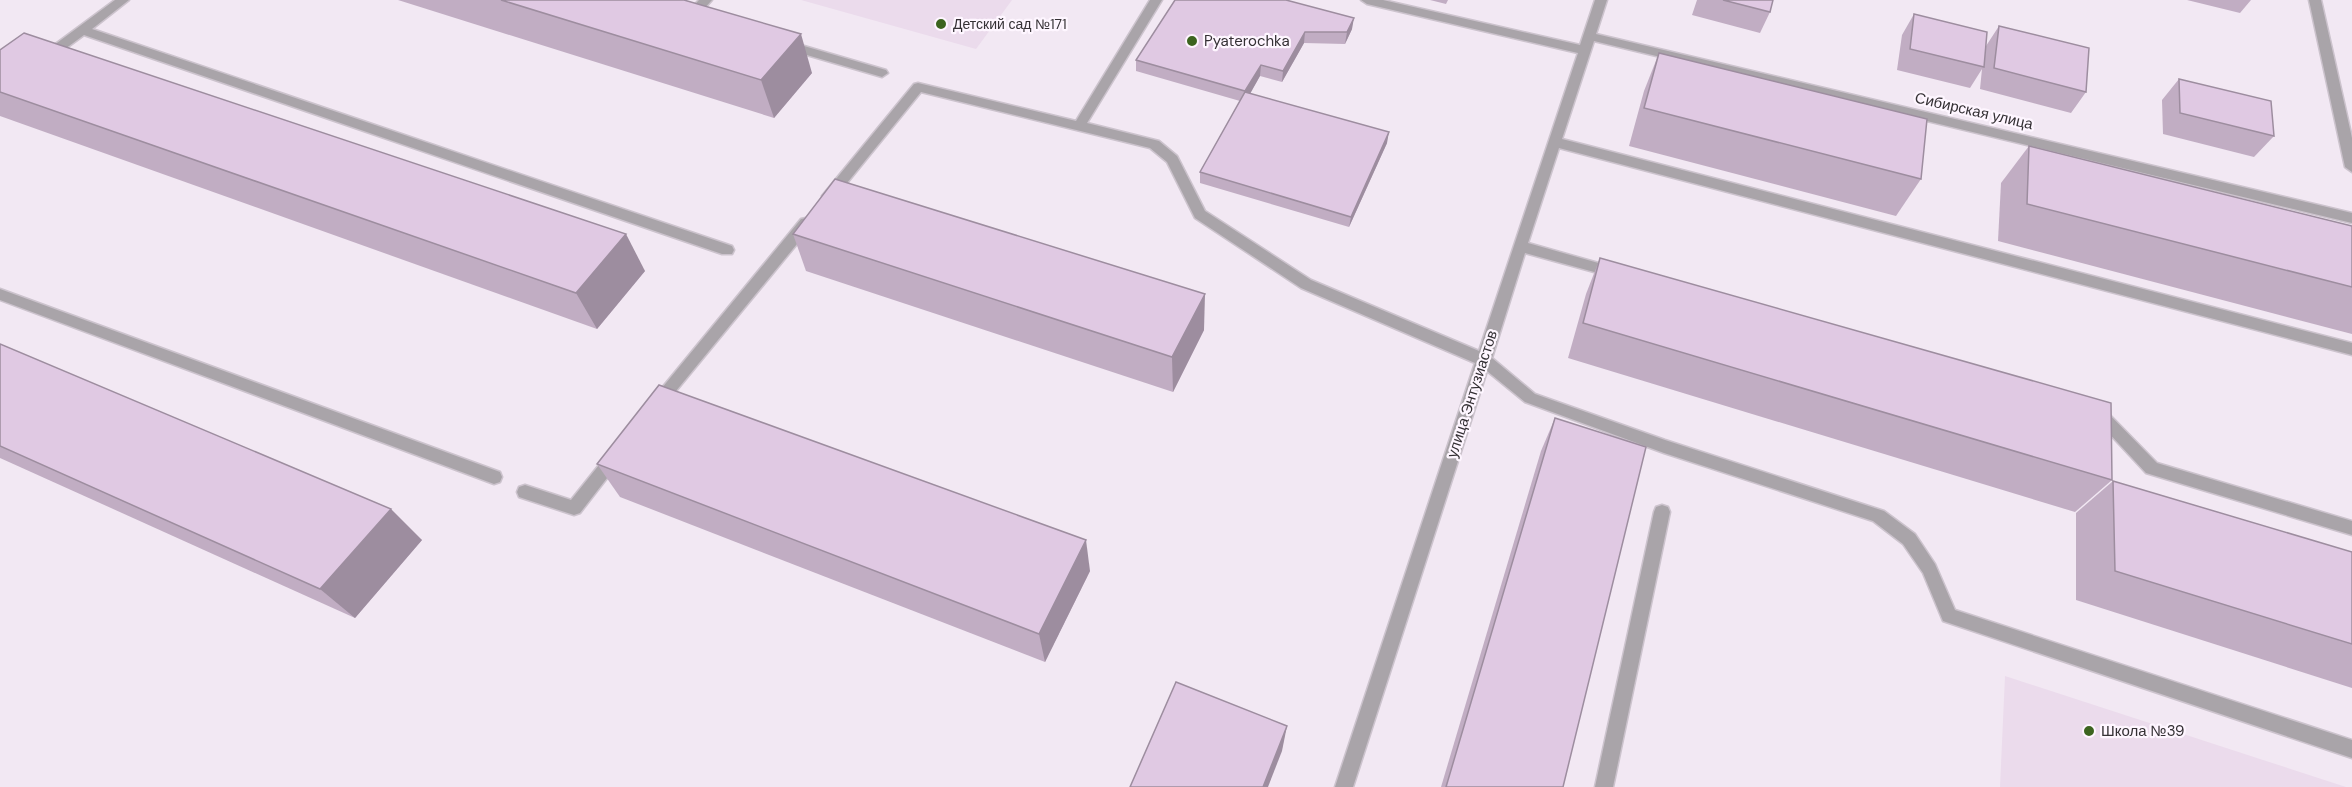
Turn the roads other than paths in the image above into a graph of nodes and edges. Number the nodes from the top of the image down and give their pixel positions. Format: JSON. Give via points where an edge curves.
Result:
{"nodes":[{"id":1,"x":123,"y":0,"type":"edge"},
{"id":2,"x":706,"y":0,"type":"edge"},
{"id":3,"x":1156,"y":0,"type":"edge"},
{"id":4,"x":1367,"y":0,"type":"edge"},
{"id":5,"x":1601,"y":0,"type":"edge"},
{"id":6,"x":2315,"y":0,"type":"edge"},
{"id":7,"x":691,"y":16,"type":"edge"},
{"id":8,"x":83,"y":30,"type":"junction"},
{"id":9,"x":770,"y":39,"type":"edge"},
{"id":10,"x":1586,"y":43,"type":"junction"},
{"id":11,"x":37,"y":64,"type":"edge"},
{"id":12,"x":882,"y":73,"type":"dead end"},
{"id":13,"x":1079,"y":126,"type":"junction"},
{"id":14,"x":1554,"y":142,"type":"junction"},
{"id":15,"x":2352,"y":167,"type":"edge"},
{"id":16,"x":2352,"y":218,"type":"edge"},
{"id":17,"x":1520,"y":246,"type":"junction"},
{"id":18,"x":727,"y":250,"type":"dead end"},
{"id":19,"x":1635,"y":279,"type":"edge"},
{"id":20,"x":0,"y":294,"type":"edge"},
{"id":21,"x":2352,"y":349,"type":"edge"},
{"id":22,"x":1484,"y":360,"type":"junction"},
{"id":23,"x":2084,"y":406,"type":"edge"},
{"id":24,"x":647,"y":417,"type":"edge"},
{"id":25,"x":625,"y":444,"type":"edge"},
{"id":26,"x":494,"y":477,"type":"dead end"},
{"id":27,"x":525,"y":492,"type":"dead end"},
{"id":28,"x":1662,"y":512,"type":"dead end"},
{"id":29,"x":2352,"y":528,"type":"edge"},
{"id":30,"x":2352,"y":749,"type":"edge"},
{"id":31,"x":1344,"y":787,"type":"edge"},
{"id":32,"x":1604,"y":787,"type":"edge"}],
"edges":[{"from":1,"to":8,"type":"street"},
{"from":2,"to":7,"type":"street"},
{"from":3,"to":13,"type":"street"},
{"from":4,"to":10,"type":"street","name":"Сибирская улица"},
{"from":5,"to":10,"type":"street","name":"улица Энтузиастов"},
{"from":6,"to":15,"type":"street"},
{"from":8,"to":11,"type":"street"},
{"from":8,"to":18,"type":"street"},
{"from":9,"to":12,"type":"street"},
{"from":10,"to":14,"type":"street","name":"улица Энтузиастов"},
{"from":10,"to":16,"type":"street","name":"Сибирская улица"},
{"from":13,"to":22,"type":"street","via":[[1155,144],[1172,159],[1200,214],[1306,284]]},
{"from":13,"to":24,"type":"street","via":[[918,87]]},
{"from":14,"to":17,"type":"street","name":"улица Энтузиастов"},
{"from":14,"to":21,"type":"street"},
{"from":17,"to":19,"type":"street"},
{"from":17,"to":22,"type":"street","name":"улица Энтузиастов"},
{"from":20,"to":26,"type":"street"},
{"from":22,"to":30,"type":"street","via":[[1530,398],[1878,516],[1909,539],[1929,569],[1949,616]]},
{"from":22,"to":31,"type":"street","name":"улица Энтузиастов"},
{"from":23,"to":29,"type":"street","via":[[2096,409],[2152,468]]},
{"from":25,"to":27,"type":"street","via":[[574,508]]},
{"from":28,"to":32,"type":"street"}]}
